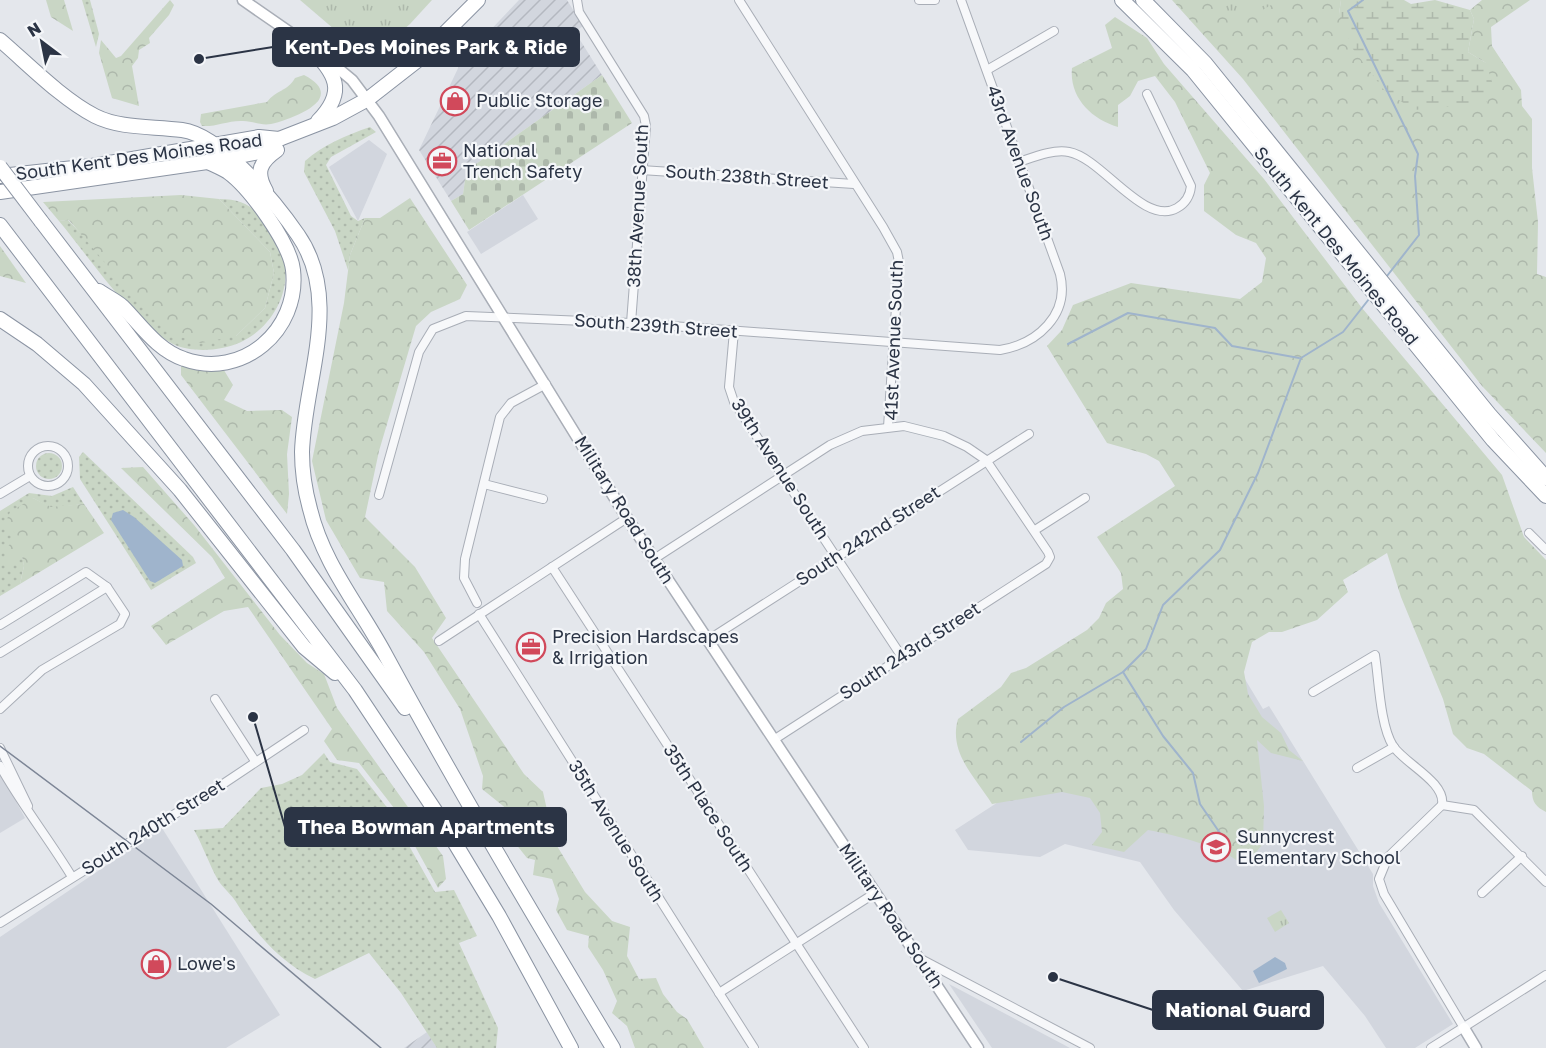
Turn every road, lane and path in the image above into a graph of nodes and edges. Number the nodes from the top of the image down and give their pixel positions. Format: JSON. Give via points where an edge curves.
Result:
{"nodes":[{"id":1,"x":243,"y":0,"type":"edge"},
{"id":2,"x":576,"y":0,"type":"edge"},
{"id":3,"x":739,"y":0,"type":"edge"},
{"id":4,"x":919,"y":0,"type":"edge"},
{"id":5,"x":935,"y":0,"type":"edge"},
{"id":6,"x":960,"y":0,"type":"edge"},
{"id":7,"x":1122,"y":0,"type":"edge"},
{"id":8,"x":1143,"y":0,"type":"edge"},
{"id":9,"x":473,"y":3,"type":"edge"},
{"id":10,"x":1054,"y":31,"type":"dead end"},
{"id":11,"x":0,"y":40,"type":"edge"},
{"id":12,"x":305,"y":41,"type":"junction"},
{"id":13,"x":987,"y":70,"type":"junction"},
{"id":14,"x":1147,"y":94,"type":"dead end"},
{"id":15,"x":368,"y":99,"type":"junction"},
{"id":16,"x":313,"y":126,"type":"junction"},
{"id":17,"x":295,"y":133,"type":"junction"},
{"id":18,"x":279,"y":139,"type":"junction"},
{"id":19,"x":218,"y":145,"type":"junction"},
{"id":20,"x":232,"y":158,"type":"junction"},
{"id":21,"x":208,"y":162,"type":"junction"},
{"id":22,"x":1019,"y":162,"type":"junction"},
{"id":23,"x":0,"y":167,"type":"edge"},
{"id":24,"x":641,"y":170,"type":"junction"},
{"id":25,"x":0,"y":176,"type":"edge"},
{"id":26,"x":854,"y":184,"type":"junction"},
{"id":27,"x":0,"y":192,"type":"edge"},
{"id":28,"x":274,"y":205,"type":"junction"},
{"id":29,"x":0,"y":225,"type":"edge"},
{"id":30,"x":92,"y":287,"type":"junction"},
{"id":31,"x":504,"y":316,"type":"junction"},
{"id":32,"x":0,"y":319,"type":"edge"},
{"id":33,"x":631,"y":323,"type":"junction"},
{"id":34,"x":1049,"y":326,"type":"joint"},
{"id":35,"x":734,"y":331,"type":"junction"},
{"id":36,"x":893,"y":341,"type":"junction"},
{"id":37,"x":546,"y":384,"type":"junction"},
{"id":38,"x":888,"y":427,"type":"junction"},
{"id":39,"x":1029,"y":434,"type":"dead end"},
{"id":40,"x":986,"y":460,"type":"junction"},
{"id":41,"x":784,"y":475,"type":"junction"},
{"id":42,"x":30,"y":476,"type":"junction"},
{"id":43,"x":1546,"y":478,"type":"edge"},
{"id":44,"x":484,"y":484,"type":"junction"},
{"id":45,"x":0,"y":494,"type":"edge"},
{"id":46,"x":379,"y":495,"type":"dead end"},
{"id":47,"x":1546,"y":496,"type":"edge"},
{"id":48,"x":1085,"y":498,"type":"dead end"},
{"id":49,"x":543,"y":499,"type":"dead end"},
{"id":50,"x":627,"y":518,"type":"junction"},
{"id":51,"x":1035,"y":530,"type":"junction"},
{"id":52,"x":1529,"y":533,"type":"dead end"},
{"id":53,"x":1546,"y":550,"type":"edge"},
{"id":54,"x":837,"y":556,"type":"junction"},
{"id":55,"x":654,"y":560,"type":"junction"},
{"id":56,"x":1046,"y":564,"type":"joint"},
{"id":57,"x":552,"y":567,"type":"junction"},
{"id":58,"x":107,"y":587,"type":"junction"},
{"id":59,"x":477,"y":603,"type":"dead end"},
{"id":60,"x":479,"y":614,"type":"junction"},
{"id":61,"x":0,"y":625,"type":"edge"},
{"id":62,"x":440,"y":640,"type":"dead end"},
{"id":63,"x":708,"y":640,"type":"junction"},
{"id":64,"x":0,"y":653,"type":"edge"},
{"id":65,"x":902,"y":657,"type":"junction"},
{"id":66,"x":355,"y":690,"type":"junction"},
{"id":67,"x":1312,"y":692,"type":"dead end"},
{"id":68,"x":215,"y":699,"type":"dead end"},
{"id":69,"x":0,"y":709,"type":"edge"},
{"id":70,"x":304,"y":729,"type":"dead end"},
{"id":71,"x":775,"y":739,"type":"junction"},
{"id":72,"x":1394,"y":747,"type":"junction"},
{"id":73,"x":0,"y":748,"type":"edge"},
{"id":74,"x":255,"y":761,"type":"junction"},
{"id":75,"x":0,"y":766,"type":"edge"},
{"id":76,"x":1357,"y":768,"type":"dead end"},
{"id":77,"x":448,"y":772,"type":"junction"},
{"id":78,"x":1442,"y":805,"type":"junction"},
{"id":79,"x":29,"y":810,"type":"junction"},
{"id":80,"x":1522,"y":856,"type":"junction"},
{"id":81,"x":72,"y":877,"type":"junction"},
{"id":82,"x":1546,"y":882,"type":"edge"},
{"id":83,"x":875,"y":893,"type":"junction"},
{"id":84,"x":1482,"y":893,"type":"dead end"},
{"id":85,"x":0,"y":923,"type":"edge"},
{"id":86,"x":796,"y":944,"type":"junction"},
{"id":87,"x":919,"y":958,"type":"junction"},
{"id":88,"x":1546,"y":975,"type":"edge"},
{"id":89,"x":719,"y":993,"type":"junction"},
{"id":90,"x":1464,"y":1028,"type":"junction"},
{"id":91,"x":571,"y":1048,"type":"edge"},
{"id":92,"x":612,"y":1048,"type":"edge"},
{"id":93,"x":754,"y":1048,"type":"edge"},
{"id":94,"x":864,"y":1048,"type":"edge"},
{"id":95,"x":978,"y":1048,"type":"edge"},
{"id":96,"x":1090,"y":1048,"type":"edge"},
{"id":97,"x":1431,"y":1048,"type":"edge"},
{"id":98,"x":1476,"y":1048,"type":"edge"}],
"edges":[{"from":1,"to":12,"type":"main road","name":"Military Road South"},
{"from":2,"to":24,"type":"street","name":"38th Avenue South","via":[[579,12],[644,116]]},
{"from":3,"to":26,"type":"street","name":"41st Avenue South"},
{"from":4,"to":5,"type":"street"},
{"from":6,"to":13,"type":"street","name":"43rd Avenue South"},
{"from":7,"to":47,"type":"highway","name":"South Kent Des Moines Road","via":[[1193,70],[1493,440]]},
{"from":8,"to":43,"type":"highway","name":"South Kent Des Moines Road","via":[[1205,63],[1489,414]]},
{"from":9,"to":15,"type":"highway","name":"South Kent Des Moines Road","via":[[418,60]]},
{"from":10,"to":13,"type":"street"},
{"from":11,"to":19,"type":"highway","via":[[95,116],[130,126],[192,132]]},
{"from":12,"to":15,"type":"main road","name":"Military Road South","via":[[352,80]]},
{"from":12,"to":16,"type":"highway","via":[[330,71],[336,87],[331,107]]},
{"from":13,"to":22,"type":"street","name":"43rd Avenue South"},
{"from":14,"to":22,"type":"street","via":[[1191,186],[1187,199],[1171,211],[1154,210],[1070,152]]},
{"from":15,"to":16,"type":"highway","name":"South Kent Des Moines Road"},
{"from":15,"to":31,"type":"main road","name":"Military Road South"},
{"from":16,"to":17,"type":"highway","name":"South Kent Des Moines Road"},
{"from":17,"to":18,"type":"highway","name":"South Kent Des Moines Road"},
{"from":17,"to":28,"type":"highway","via":[[263,160],[260,168],[259,177]]},
{"from":18,"to":19,"type":"highway","name":"South Kent Des Moines Road","via":[[259,137]]},
{"from":18,"to":20,"type":"highway","name":"South Kent Des Moines Road","via":[[264,151]]},
{"from":19,"to":20,"type":"highway"},
{"from":19,"to":25,"type":"highway","name":"South Kent Des Moines Road","via":[[92,166]]},
{"from":20,"to":21,"type":"highway","name":"South Kent Des Moines Road"},
{"from":20,"to":28,"type":"highway"},
{"from":21,"to":27,"type":"highway","name":"South Kent Des Moines Road"},
{"from":21,"to":30,"type":"highway","via":[[242,186],[280,233],[290,254],[292,300],[276,333],[258,349],[236,360],[195,362],[162,347],[120,304]]},
{"from":22,"to":34,"type":"street","name":"43rd Avenue South","via":[[1062,283],[1058,312]]},
{"from":23,"to":30,"type":"highway","bridge":true},
{"from":24,"to":26,"type":"street","name":"South 238th Street"},
{"from":24,"to":33,"type":"street","name":"38th Avenue South"},
{"from":26,"to":36,"type":"street","name":"41st Avenue South","via":[[899,257]]},
{"from":28,"to":77,"type":"highway","via":[[305,246],[318,284],[319,327],[302,453],[315,528],[332,566]]},
{"from":29,"to":66,"type":"highway"},
{"from":30,"to":77,"type":"highway","via":[[337,610]]},
{"from":31,"to":33,"type":"street","name":"South 239th Street"},
{"from":31,"to":37,"type":"main road","name":"Military Road South"},
{"from":31,"to":46,"type":"street","name":"South 239th Street","via":[[466,316],[433,329],[426,338]]},
{"from":32,"to":66,"type":"highway","via":[[55,358],[91,391],[180,490],[304,647]]},
{"from":33,"to":35,"type":"street","name":"South 239th Street"},
{"from":34,"to":36,"type":"street","name":"South 239th Street","via":[[1027,342],[1000,350]]},
{"from":35,"to":36,"type":"street","name":"South 239th Street"},
{"from":35,"to":41,"type":"street","name":"39th Avenue South","via":[[731,395]]},
{"from":36,"to":38,"type":"street","name":"41st Avenue South"},
{"from":37,"to":44,"type":"street","via":[[518,398],[503,412]]},
{"from":37,"to":50,"type":"main road","name":"Military Road South"},
{"from":38,"to":40,"type":"street","name":"41st Avenue South","via":[[933,432]]},
{"from":38,"to":41,"type":"street","via":[[839,440]]},
{"from":39,"to":40,"type":"street","name":"South 242nd Street"},
{"from":40,"to":51,"type":"street","name":"41st Avenue South"},
{"from":40,"to":54,"type":"street","name":"South 242nd Street"},
{"from":41,"to":54,"type":"street","name":"39th Avenue South"},
{"from":41,"to":55,"type":"street"},
{"from":42,"to":42,"type":"street","via":[[43,486],[56,484],[68,470],[66,457],[49,445],[36,449],[28,460]]},
{"from":42,"to":45,"type":"street"},
{"from":44,"to":49,"type":"street"},
{"from":44,"to":59,"type":"street","via":[[464,569],[468,588]]},
{"from":48,"to":51,"type":"street"},
{"from":50,"to":55,"type":"main road","name":"Military Road South"},
{"from":50,"to":57,"type":"street"},
{"from":51,"to":56,"type":"street","name":"41st Avenue South","via":[[1049,554]]},
{"from":52,"to":53,"type":"street"},
{"from":54,"to":63,"type":"street","name":"South 242nd Street"},
{"from":54,"to":65,"type":"street","name":"39th Avenue South"},
{"from":55,"to":63,"type":"main road","name":"Military Road South"},
{"from":56,"to":65,"type":"street","name":"South 243rd Street"},
{"from":57,"to":60,"type":"street"},
{"from":57,"to":86,"type":"street","name":"35th Place South"},
{"from":58,"to":61,"type":"street","via":[[86,572]]},
{"from":58,"to":64,"type":"street"},
{"from":58,"to":69,"type":"street","via":[[125,614],[120,624],[42,670]]},
{"from":60,"to":62,"type":"street"},
{"from":60,"to":89,"type":"street","name":"35th Avenue South"},
{"from":63,"to":71,"type":"main road","name":"Military Road South"},
{"from":65,"to":71,"type":"street","name":"South 243rd Street"},
{"from":66,"to":91,"type":"highway","via":[[499,916]]},
{"from":67,"to":72,"type":"street","via":[[1375,655],[1384,715]]},
{"from":68,"to":74,"type":"street"},
{"from":70,"to":74,"type":"street","name":"South 240th Street"},
{"from":71,"to":83,"type":"main road","name":"Military Road South"},
{"from":72,"to":76,"type":"street"},
{"from":72,"to":78,"type":"street","via":[[1436,786],[1443,798]]},
{"from":73,"to":79,"type":"street"},
{"from":74,"to":81,"type":"street","name":"South 240th Street"},
{"from":75,"to":79,"type":"street"},
{"from":77,"to":92,"type":"highway"},
{"from":78,"to":80,"type":"street","via":[[1474,810]]},
{"from":78,"to":90,"type":"street","via":[[1388,857],[1379,879],[1384,894]]},
{"from":79,"to":81,"type":"street"},
{"from":80,"to":82,"type":"street"},
{"from":80,"to":84,"type":"street"},
{"from":81,"to":85,"type":"street","name":"South 240th Street"},
{"from":83,"to":86,"type":"street"},
{"from":83,"to":87,"type":"main road","name":"Military Road South"},
{"from":86,"to":89,"type":"street"},
{"from":86,"to":94,"type":"street","name":"35th Place South"},
{"from":87,"to":95,"type":"main road","name":"Military Road South"},
{"from":87,"to":96,"type":"street"},
{"from":88,"to":90,"type":"street"},
{"from":89,"to":93,"type":"street","name":"35th Avenue South"},
{"from":90,"to":97,"type":"street"},
{"from":90,"to":98,"type":"main road"}]}
